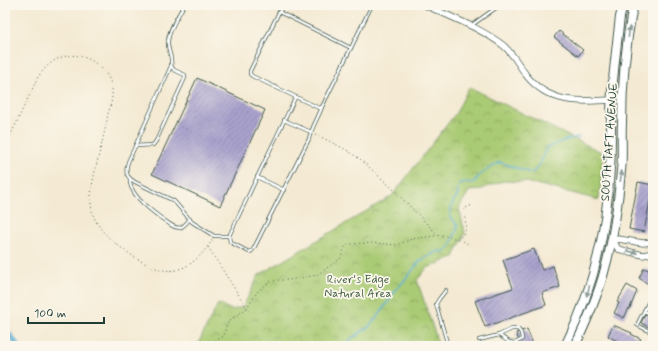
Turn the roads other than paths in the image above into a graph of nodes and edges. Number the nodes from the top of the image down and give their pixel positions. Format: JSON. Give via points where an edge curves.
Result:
{"nodes":[{"id":1,"x":184,"y":5,"type":"edge"},
{"id":2,"x":285,"y":5,"type":"edge"},
{"id":3,"x":372,"y":5,"type":"edge"},
{"id":4,"x":425,"y":5,"type":"edge"},
{"id":5,"x":500,"y":5,"type":"edge"},
{"id":6,"x":623,"y":5,"type":"edge"},
{"id":7,"x":633,"y":5,"type":"edge"},
{"id":8,"x":279,"y":12,"type":"junction"},
{"id":9,"x":470,"y":27,"type":"junction"},
{"id":10,"x":351,"y":48,"type":"junction"},
{"id":11,"x":626,"y":59,"type":"junction"},
{"id":12,"x":171,"y":66,"type":"junction"},
{"id":13,"x":295,"y":98,"type":"junction"},
{"id":14,"x":612,"y":100,"type":"junction"},
{"id":15,"x":322,"y":107,"type":"junction"},
{"id":16,"x":284,"y":120,"type":"junction"},
{"id":17,"x":311,"y":132,"type":"junction"},
{"id":18,"x":135,"y":146,"type":"junction"},
{"id":19,"x":622,"y":156,"type":"junction"},
{"id":20,"x":257,"y":177,"type":"junction"},
{"id":21,"x":130,"y":179,"type":"junction"},
{"id":22,"x":609,"y":186,"type":"junction"},
{"id":23,"x":284,"y":190,"type":"junction"},
{"id":24,"x":190,"y":220,"type":"junction"},
{"id":25,"x":229,"y":236,"type":"junction"},
{"id":26,"x":612,"y":242,"type":"junction"},
{"id":27,"x":653,"y":242,"type":"edge"},
{"id":28,"x":653,"y":253,"type":"edge"},
{"id":29,"x":592,"y":277,"type":"junction"},
{"id":30,"x":446,"y":290,"type":"dead end"},
{"id":31,"x":653,"y":298,"type":"edge"},
{"id":32,"x":644,"y":311,"type":"junction"},
{"id":33,"x":653,"y":315,"type":"edge"},
{"id":34,"x":653,"y":333,"type":"edge"},
{"id":35,"x":499,"y":335,"type":"junction"},
{"id":36,"x":479,"y":340,"type":"dead end"},
{"id":37,"x":653,"y":342,"type":"edge"},
{"id":38,"x":448,"y":346,"type":"edge"},
{"id":39,"x":565,"y":346,"type":"edge"},
{"id":40,"x":575,"y":346,"type":"edge"},
{"id":41,"x":651,"y":346,"type":"edge"}],
"edges":[{"from":1,"to":12,"type":"lane","via":[[168,40]]},
{"from":2,"to":8,"type":"lane"},
{"from":3,"to":10,"type":"lane"},
{"from":4,"to":9,"type":"street"},
{"from":5,"to":9,"type":"lane"},
{"from":6,"to":14,"type":"main road","name":"SOUTH TAFT AVENUE"},
{"from":11,"to":7,"type":"main road","name":"SOUTH TAFT AVENUE","one_way":true},
{"from":8,"to":10,"type":"lane"},
{"from":8,"to":13,"type":"lane","via":[[250,74]]},
{"from":9,"to":14,"type":"street","via":[[511,52],[533,83],[549,95],[570,101]]},
{"from":10,"to":15,"type":"lane"},
{"from":11,"to":14,"type":"main road","via":[[621,66],[618,95]]},
{"from":11,"to":19,"type":"main road","name":"SOUTH TAFT AVENUE"},
{"from":12,"to":18,"type":"lane"},
{"from":12,"to":18,"type":"lane","via":[[185,75],[185,78],[156,141],[153,144]]},
{"from":13,"to":15,"type":"lane","via":[[315,107]]},
{"from":13,"to":16,"type":"lane"},
{"from":14,"to":19,"type":"main road","via":[[618,108],[616,137]]},
{"from":14,"to":22,"type":"main road","name":"SOUTH TAFT AVENUE"},
{"from":15,"to":17,"type":"lane"},
{"from":16,"to":17,"type":"lane"},
{"from":16,"to":20,"type":"lane"},
{"from":17,"to":23,"type":"lane"},
{"from":18,"to":21,"type":"lane","via":[[126,169]]},
{"from":26,"to":19,"type":"main road","name":"SOUTH TAFT AVENUE","one_way":true},
{"from":20,"to":23,"type":"lane"},
{"from":20,"to":25,"type":"lane"},
{"from":21,"to":24,"type":"lane","via":[[174,201]]},
{"from":21,"to":24,"type":"lane","via":[[129,183],[141,201],[171,225],[180,228]]},
{"from":22,"to":26,"type":"main road","via":[[614,193],[607,233]]},
{"from":22,"to":29,"type":"main road","name":"SOUTH TAFT AVENUE","via":[[601,241]]},
{"from":23,"to":25,"type":"lane","via":[[252,251],[249,252],[230,242]]},
{"from":24,"to":25,"type":"lane","via":[[214,236]]},
{"from":26,"to":27,"type":"street","via":[[618,239]]},
{"from":26,"to":28,"type":"street","one_way":true,"via":[[618,249],[643,255]]},
{"from":26,"to":29,"type":"main road","via":[[604,250],[599,269]]},
{"from":26,"to":40,"type":"main road","name":"SOUTH TAFT AVENUE","via":[[596,299]]},
{"from":29,"to":39,"type":"main road","name":"SOUTH TAFT AVENUE","one_way":true,"via":[[585,301]]},
{"from":30,"to":38,"type":"lane","via":[[436,304]]},
{"from":31,"to":32,"type":"lane","via":[[651,297]]},
{"from":32,"to":33,"type":"lane"},
{"from":32,"to":34,"type":"lane","via":[[637,324]]},
{"from":35,"to":35,"type":"lane","via":[[510,343],[517,343],[522,339],[518,329]]},
{"from":35,"to":36,"type":"lane"},
{"from":37,"to":41,"type":"lane"}]}
